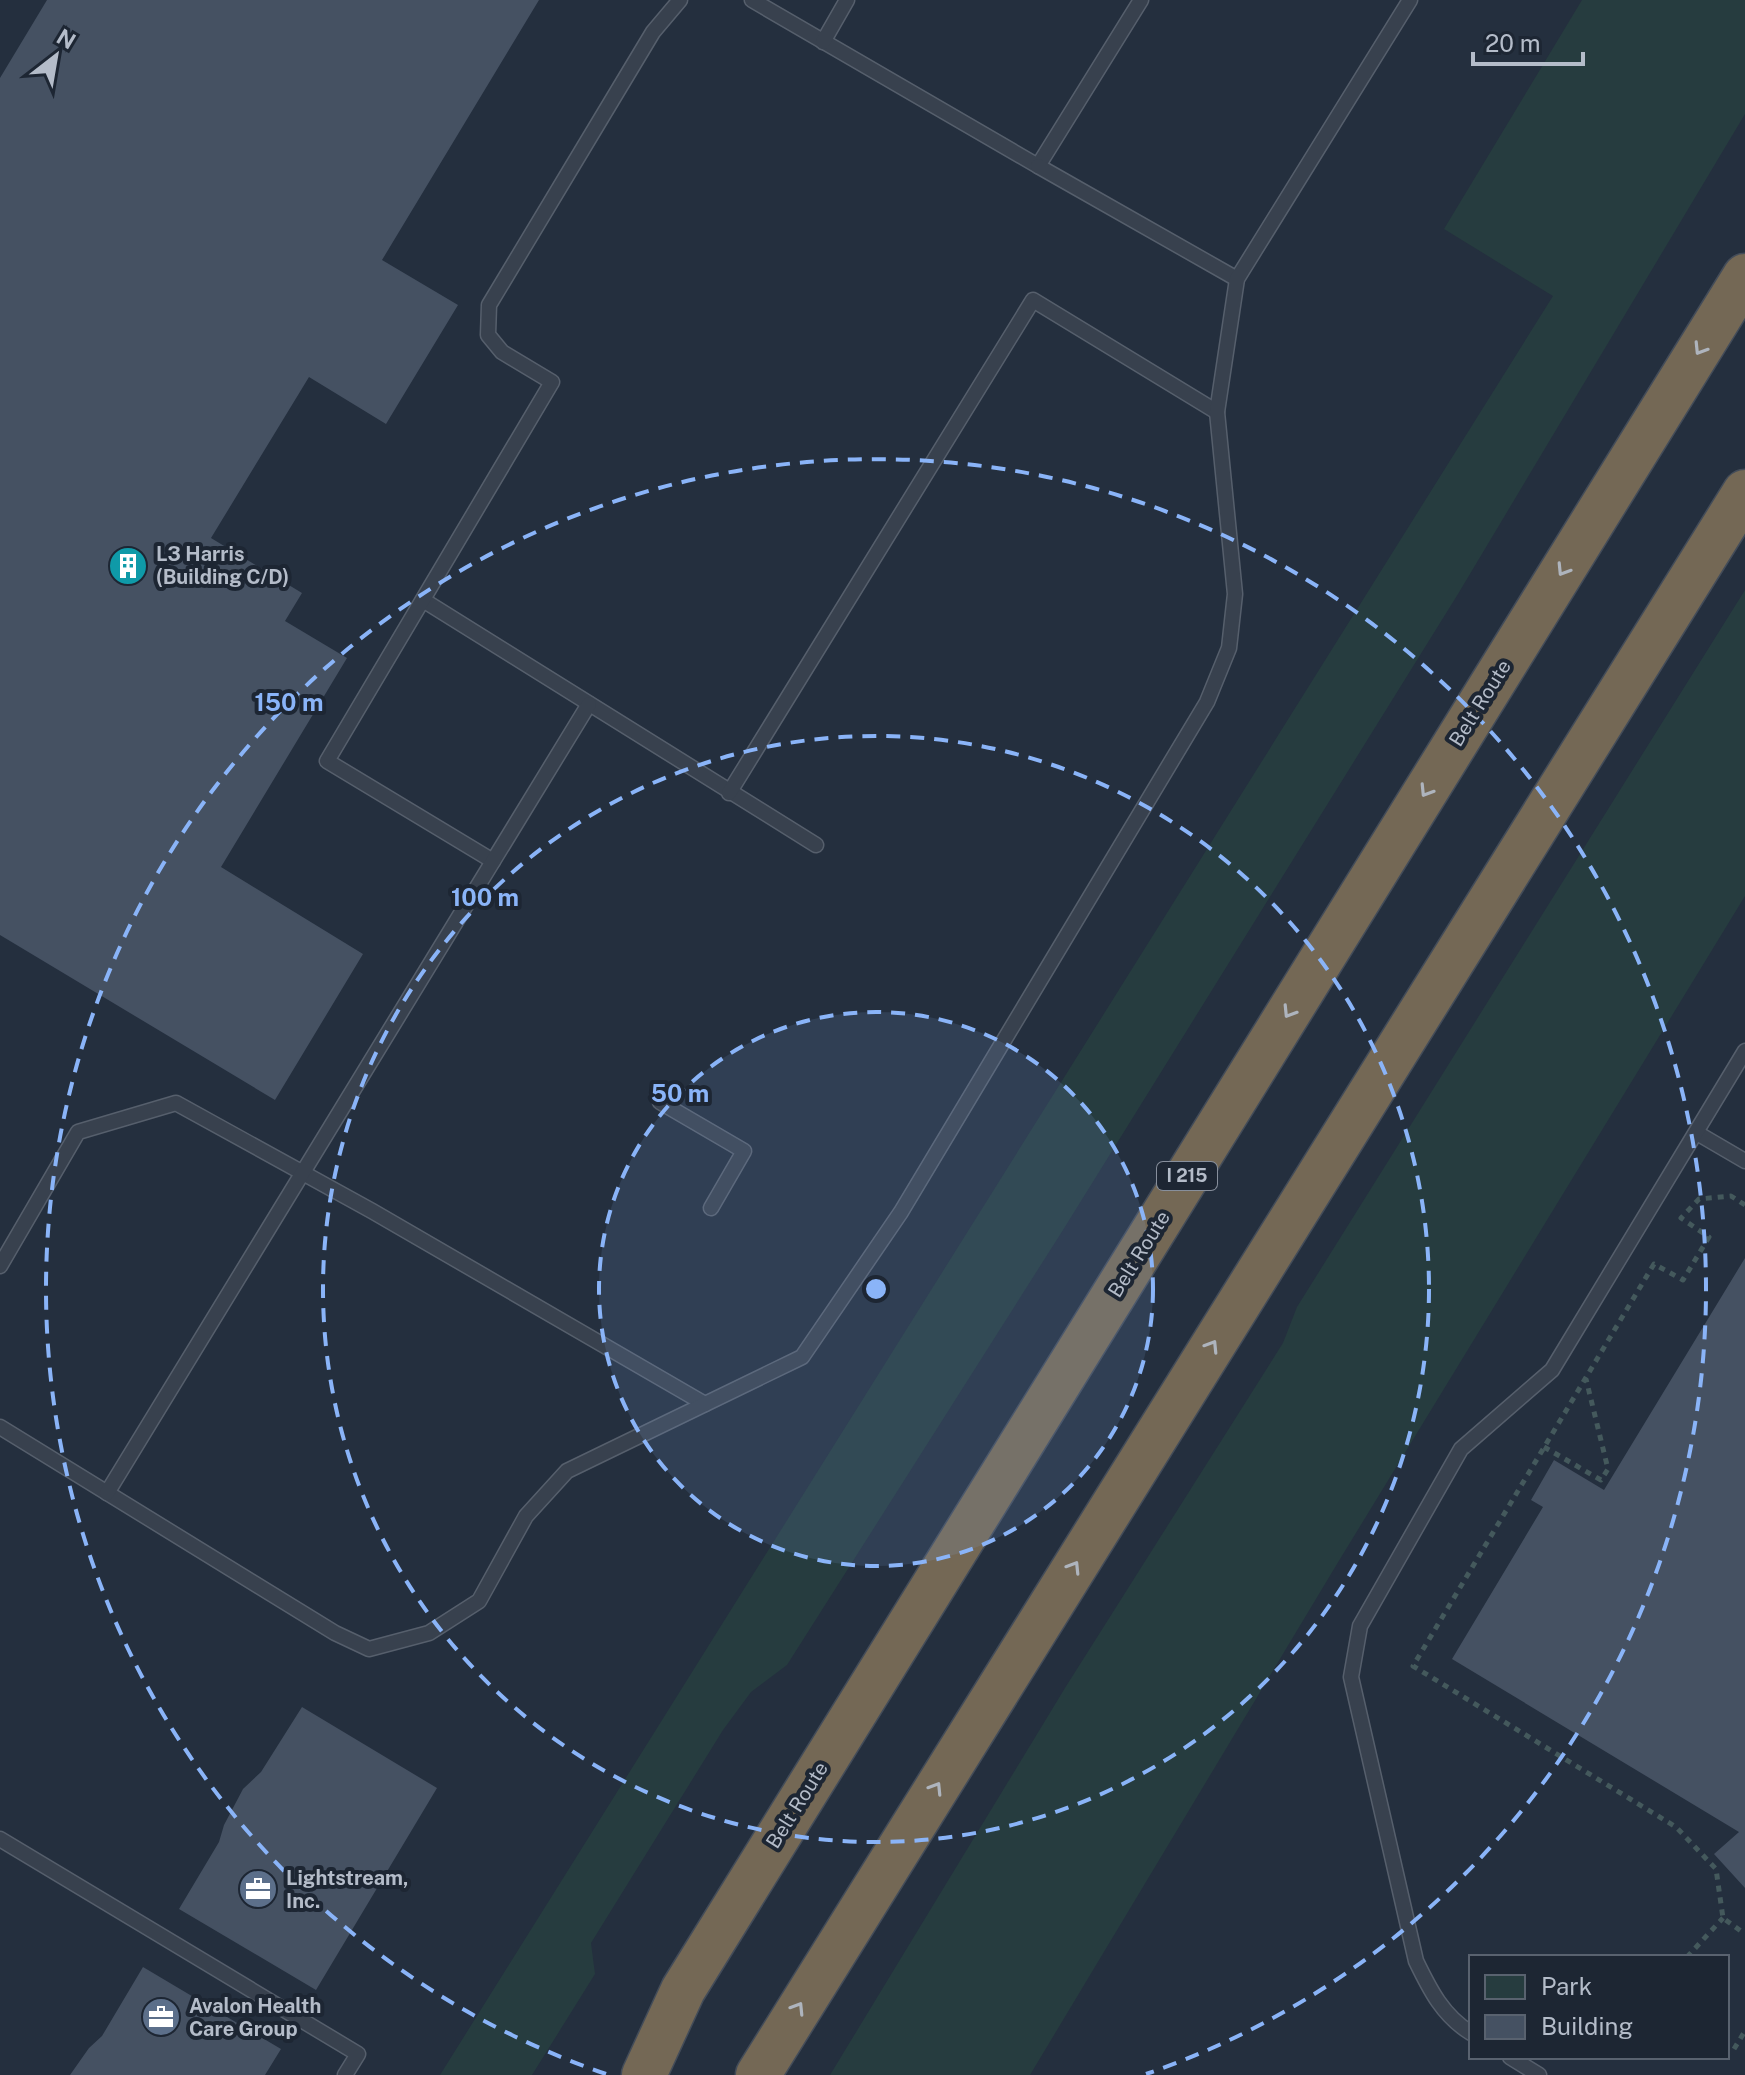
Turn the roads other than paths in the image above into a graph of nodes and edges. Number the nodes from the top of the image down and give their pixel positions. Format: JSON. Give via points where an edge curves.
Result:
{"nodes":[{"id":1,"x":680,"y":0,"type":"edge"},
{"id":2,"x":752,"y":0,"type":"edge"},
{"id":3,"x":847,"y":0,"type":"edge"},
{"id":4,"x":1141,"y":0,"type":"edge"},
{"id":5,"x":1410,"y":0,"type":"edge"},
{"id":6,"x":823,"y":42,"type":"junction"},
{"id":7,"x":1038,"y":166,"type":"junction"},
{"id":8,"x":1744,"y":278,"type":"edge"},
{"id":9,"x":1237,"y":279,"type":"junction"},
{"id":10,"x":1217,"y":412,"type":"junction"},
{"id":11,"x":1745,"y":492,"type":"edge"},
{"id":12,"x":423,"y":600,"type":"junction"},
{"id":13,"x":589,"y":704,"type":"junction"},
{"id":14,"x":729,"y":793,"type":"junction"},
{"id":15,"x":816,"y":845,"type":"dead end"},
{"id":16,"x":493,"y":861,"type":"junction"},
{"id":17,"x":1745,"y":1051,"type":"edge"},
{"id":18,"x":660,"y":1102,"type":"dead end"},
{"id":19,"x":1697,"y":1133,"type":"junction"},
{"id":20,"x":1745,"y":1161,"type":"edge"},
{"id":21,"x":301,"y":1172,"type":"junction"},
{"id":22,"x":711,"y":1208,"type":"dead end"},
{"id":23,"x":0,"y":1266,"type":"edge"},
{"id":24,"x":705,"y":1404,"type":"junction"},
{"id":25,"x":0,"y":1427,"type":"edge"},
{"id":26,"x":107,"y":1493,"type":"junction"},
{"id":27,"x":0,"y":1839,"type":"edge"},
{"id":28,"x":1469,"y":2032,"type":"edge"},
{"id":29,"x":1513,"y":2059,"type":"edge"},
{"id":30,"x":345,"y":2075,"type":"edge"},
{"id":31,"x":644,"y":2075,"type":"edge"},
{"id":32,"x":758,"y":2075,"type":"edge"},
{"id":33,"x":1539,"y":2075,"type":"edge"}],
"edges":[{"from":1,"to":12,"type":"lane","via":[[653,32],[489,305],[488,335],[502,352],[552,382]]},
{"from":2,"to":6,"type":"lane"},
{"from":3,"to":6,"type":"lane"},
{"from":4,"to":7,"type":"lane"},
{"from":5,"to":9,"type":"lane"},
{"from":6,"to":7,"type":"lane"},
{"from":7,"to":9,"type":"lane"},
{"from":8,"to":31,"type":"highway","name":"Belt Route","number":"I 215","one_way":true,"via":[[683,1990]]},
{"from":9,"to":10,"type":"lane"},
{"from":10,"to":14,"type":"lane","via":[[1033,300]]},
{"from":10,"to":24,"type":"lane","via":[[1235,594],[1229,648],[1207,702],[901,1212],[802,1357]]},
{"from":32,"to":11,"type":"highway","one_way":true},
{"from":12,"to":13,"type":"lane"},
{"from":12,"to":16,"type":"lane","via":[[327,761]]},
{"from":13,"to":14,"type":"lane"},
{"from":13,"to":16,"type":"lane"},
{"from":14,"to":15,"type":"lane"},
{"from":16,"to":21,"type":"lane"},
{"from":17,"to":19,"type":"lane"},
{"from":18,"to":22,"type":"lane","via":[[744,1151]]},
{"from":19,"to":20,"type":"lane"},
{"from":19,"to":28,"type":"lane","via":[[1552,1370],[1461,1449],[1360,1626],[1351,1677],[1416,1961],[1434,1999]]},
{"from":21,"to":23,"type":"lane","via":[[176,1103],[78,1132]]},
{"from":21,"to":24,"type":"lane"},
{"from":21,"to":26,"type":"lane"},
{"from":24,"to":26,"type":"lane","via":[[567,1471],[526,1516],[479,1601],[429,1633],[369,1649]]},
{"from":25,"to":26,"type":"lane"},
{"from":27,"to":30,"type":"lane","via":[[358,2054]]},
{"from":29,"to":33,"type":"lane"}]}
